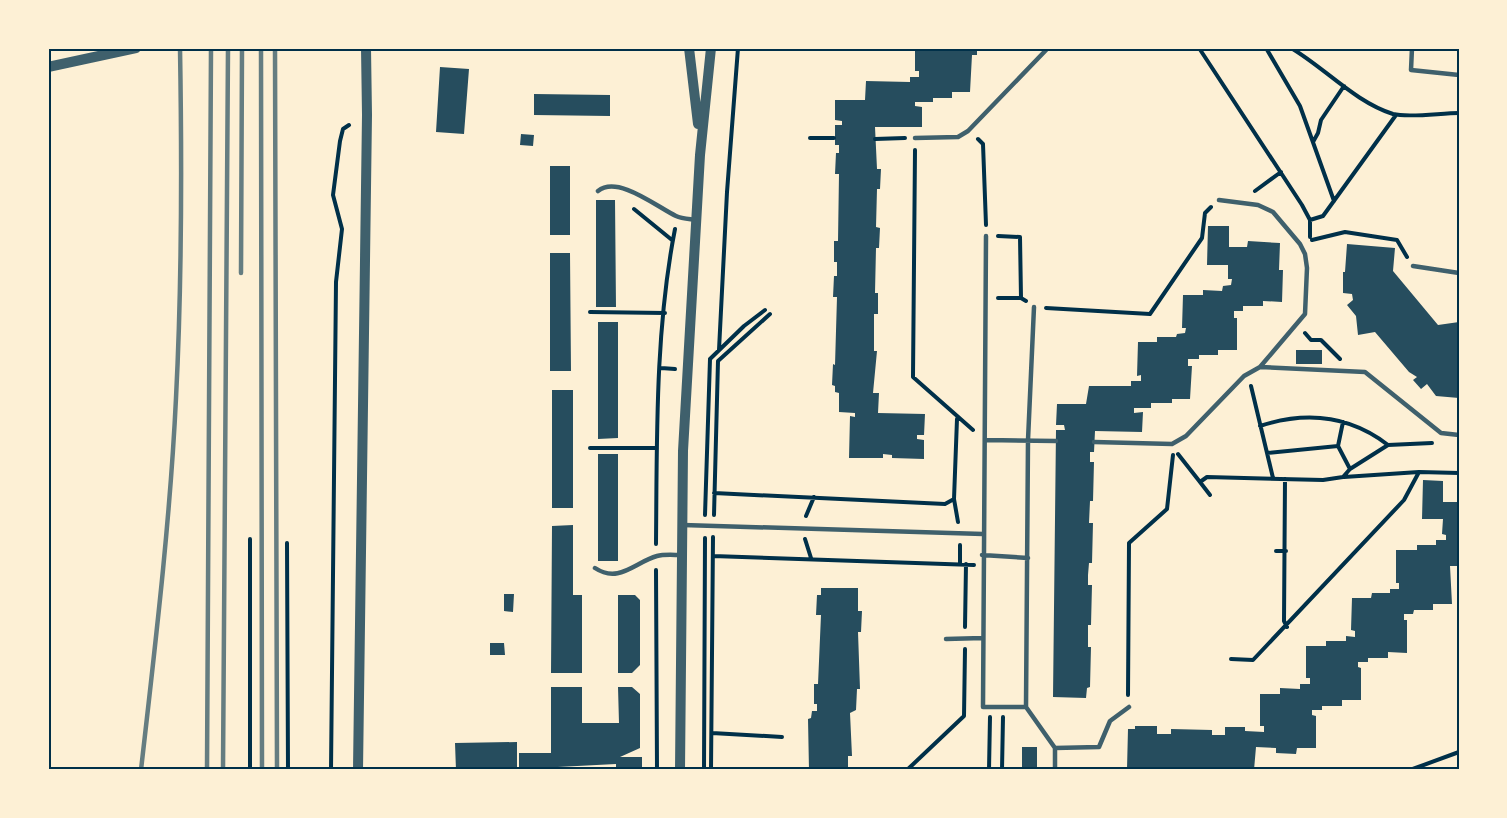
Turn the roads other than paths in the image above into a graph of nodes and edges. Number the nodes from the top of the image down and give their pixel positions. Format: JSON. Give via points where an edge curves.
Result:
{"nodes":[{"id":1,"x":136,"y":48,"type":"edge"},
{"id":2,"x":366,"y":48,"type":"edge"},
{"id":3,"x":689,"y":48,"type":"edge"},
{"id":4,"x":711,"y":48,"type":"edge"},
{"id":5,"x":1048,"y":48,"type":"edge"},
{"id":6,"x":1412,"y":48,"type":"edge"},
{"id":7,"x":48,"y":67,"type":"edge"},
{"id":8,"x":1459,"y":75,"type":"edge"},
{"id":9,"x":915,"y":138,"type":"road end"},
{"id":10,"x":700,"y":155,"type":"junction"},
{"id":11,"x":598,"y":191,"type":"dead end"},
{"id":12,"x":1219,"y":200,"type":"dead end"},
{"id":13,"x":696,"y":220,"type":"junction"},
{"id":14,"x":986,"y":236,"type":"road end"},
{"id":15,"x":1413,"y":266,"type":"road end"},
{"id":16,"x":1459,"y":273,"type":"edge"},
{"id":17,"x":1034,"y":307,"type":"road end"},
{"id":18,"x":1260,"y":367,"type":"junction"},
{"id":19,"x":1459,"y":435,"type":"edge"},
{"id":20,"x":986,"y":440,"type":"junction"},
{"id":21,"x":1029,"y":440,"type":"junction"},
{"id":22,"x":1056,"y":441,"type":"dead end"},
{"id":23,"x":1094,"y":442,"type":"dead end"},
{"id":24,"x":681,"y":525,"type":"junction"},
{"id":25,"x":983,"y":534,"type":"junction"},
{"id":26,"x":681,"y":555,"type":"junction"},
{"id":27,"x":982,"y":555,"type":"junction"},
{"id":28,"x":1028,"y":558,"type":"junction"},
{"id":29,"x":596,"y":568,"type":"dead end"},
{"id":30,"x":982,"y":638,"type":"junction"},
{"id":31,"x":946,"y":639,"type":"dead end"},
{"id":32,"x":1026,"y":707,"type":"junction"},
{"id":33,"x":1129,"y":707,"type":"road end"},
{"id":34,"x":1055,"y":748,"type":"junction"},
{"id":35,"x":358,"y":770,"type":"edge"},
{"id":36,"x":680,"y":770,"type":"edge"},
{"id":37,"x":1055,"y":770,"type":"edge"}],
"edges":[{"from":1,"to":7,"type":"street"},
{"from":2,"to":35,"type":"street"},
{"from":3,"to":10,"type":"street"},
{"from":4,"to":10,"type":"street"},
{"from":5,"to":9,"type":"lane","via":[[968,131],[958,137]]},
{"from":6,"to":8,"type":"lane","via":[[1411,70]]},
{"from":10,"to":13,"type":"street"},
{"from":11,"to":13,"type":"lane","via":[[608,186],[624,188],[677,217]]},
{"from":12,"to":18,"type":"lane","via":[[1258,205],[1273,212],[1305,254],[1305,314]]},
{"from":13,"to":24,"type":"street"},
{"from":14,"to":20,"type":"lane"},
{"from":15,"to":16,"type":"lane"},
{"from":17,"to":21,"type":"lane"},
{"from":18,"to":19,"type":"lane","via":[[1365,372],[1441,433]]},
{"from":18,"to":23,"type":"lane","via":[[1244,376],[1186,436],[1172,444]]},
{"from":20,"to":21,"type":"lane"},
{"from":20,"to":25,"type":"lane"},
{"from":21,"to":22,"type":"lane"},
{"from":21,"to":28,"type":"lane"},
{"from":24,"to":25,"type":"lane"},
{"from":24,"to":26,"type":"street"},
{"from":25,"to":27,"type":"lane"},
{"from":26,"to":29,"type":"lane","via":[[657,556],[617,574]]},
{"from":26,"to":36,"type":"street"},
{"from":27,"to":28,"type":"lane"},
{"from":27,"to":30,"type":"lane"},
{"from":28,"to":32,"type":"lane"},
{"from":30,"to":31,"type":"lane"},
{"from":30,"to":32,"type":"lane","via":[[983,707]]},
{"from":32,"to":34,"type":"lane"},
{"from":33,"to":34,"type":"lane","via":[[1110,722],[1099,747]]},
{"from":34,"to":37,"type":"lane"}]}
